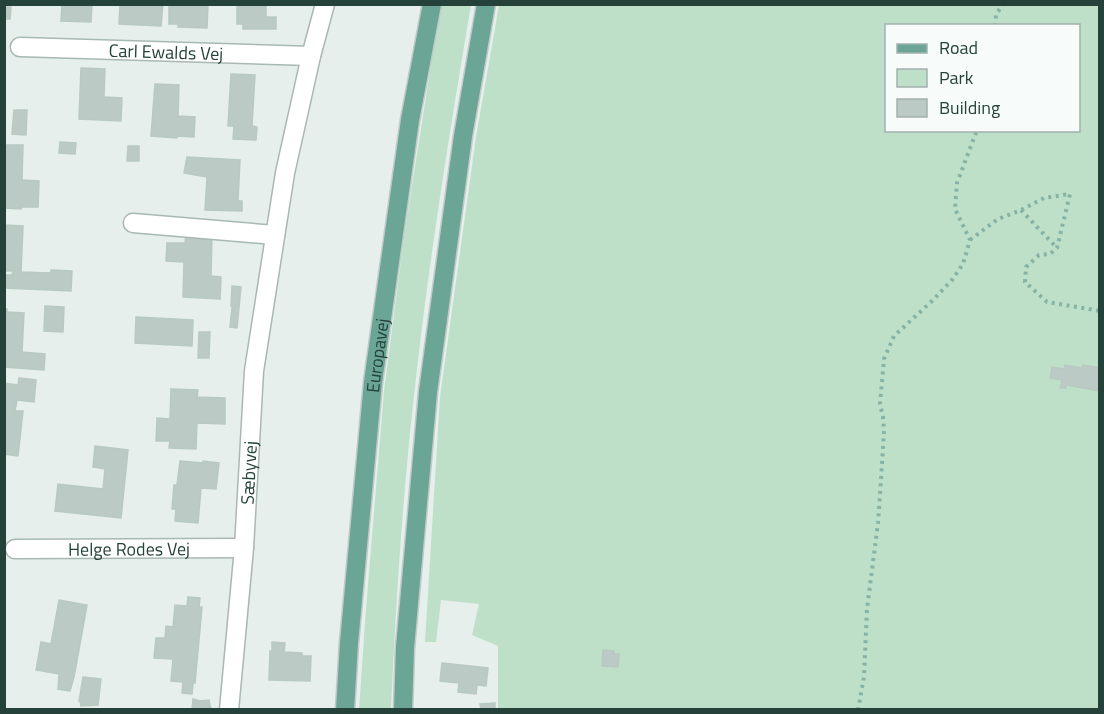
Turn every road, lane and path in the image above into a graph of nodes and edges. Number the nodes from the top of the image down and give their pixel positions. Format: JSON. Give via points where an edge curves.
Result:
{"nodes":[{"id":1,"x":325,"y":4,"type":"edge"},
{"id":2,"x":432,"y":4,"type":"edge"},
{"id":3,"x":486,"y":4,"type":"edge"},
{"id":4,"x":1003,"y":4,"type":"edge"},
{"id":5,"x":995,"y":24,"type":"edge"},
{"id":6,"x":20,"y":47,"type":"dead end"},
{"id":7,"x":311,"y":56,"type":"junction"},
{"id":8,"x":976,"y":132,"type":"edge"},
{"id":9,"x":1021,"y":210,"type":"junction"},
{"id":10,"x":133,"y":223,"type":"dead end"},
{"id":11,"x":275,"y":235,"type":"junction"},
{"id":12,"x":970,"y":240,"type":"junction"},
{"id":13,"x":1057,"y":248,"type":"junction"},
{"id":14,"x":1100,"y":311,"type":"edge"},
{"id":15,"x":244,"y":548,"type":"junction"},
{"id":16,"x":15,"y":549,"type":"dead end"},
{"id":17,"x":229,"y":710,"type":"edge"},
{"id":18,"x":345,"y":710,"type":"edge"},
{"id":19,"x":403,"y":710,"type":"edge"},
{"id":20,"x":858,"y":710,"type":"edge"}],
"edges":[{"from":1,"to":7,"type":"street","name":"Sæbyvej"},
{"from":2,"to":18,"type":"main road","name":"Europavej","via":[[410,120],[373,382]]},
{"from":3,"to":19,"type":"main road","via":[[463,136],[428,392]]},
{"from":4,"to":5,"type":"path"},
{"from":6,"to":7,"type":"street","name":"Carl Ewalds Vej"},
{"from":7,"to":11,"type":"street","name":"Sæbyvej"},
{"from":8,"to":12,"type":"path","via":[[957,183],[956,209]]},
{"from":9,"to":12,"type":"path","via":[[998,219]]},
{"from":9,"to":13,"type":"path"},
{"from":9,"to":13,"type":"path","via":[[1044,198],[1070,194]]},
{"from":10,"to":11,"type":"street"},
{"from":11,"to":15,"type":"street","name":"Sæbyvej","via":[[254,371]]},
{"from":12,"to":20,"type":"path","via":[[963,264],[952,280],[894,336],[884,359],[880,404],[884,431],[882,471]]},
{"from":13,"to":14,"type":"path","via":[[1026,267],[1025,282],[1047,302]]},
{"from":15,"to":16,"type":"street","name":"Helge Rodes Vej"},
{"from":15,"to":17,"type":"street","name":"Sæbyvej"}]}
